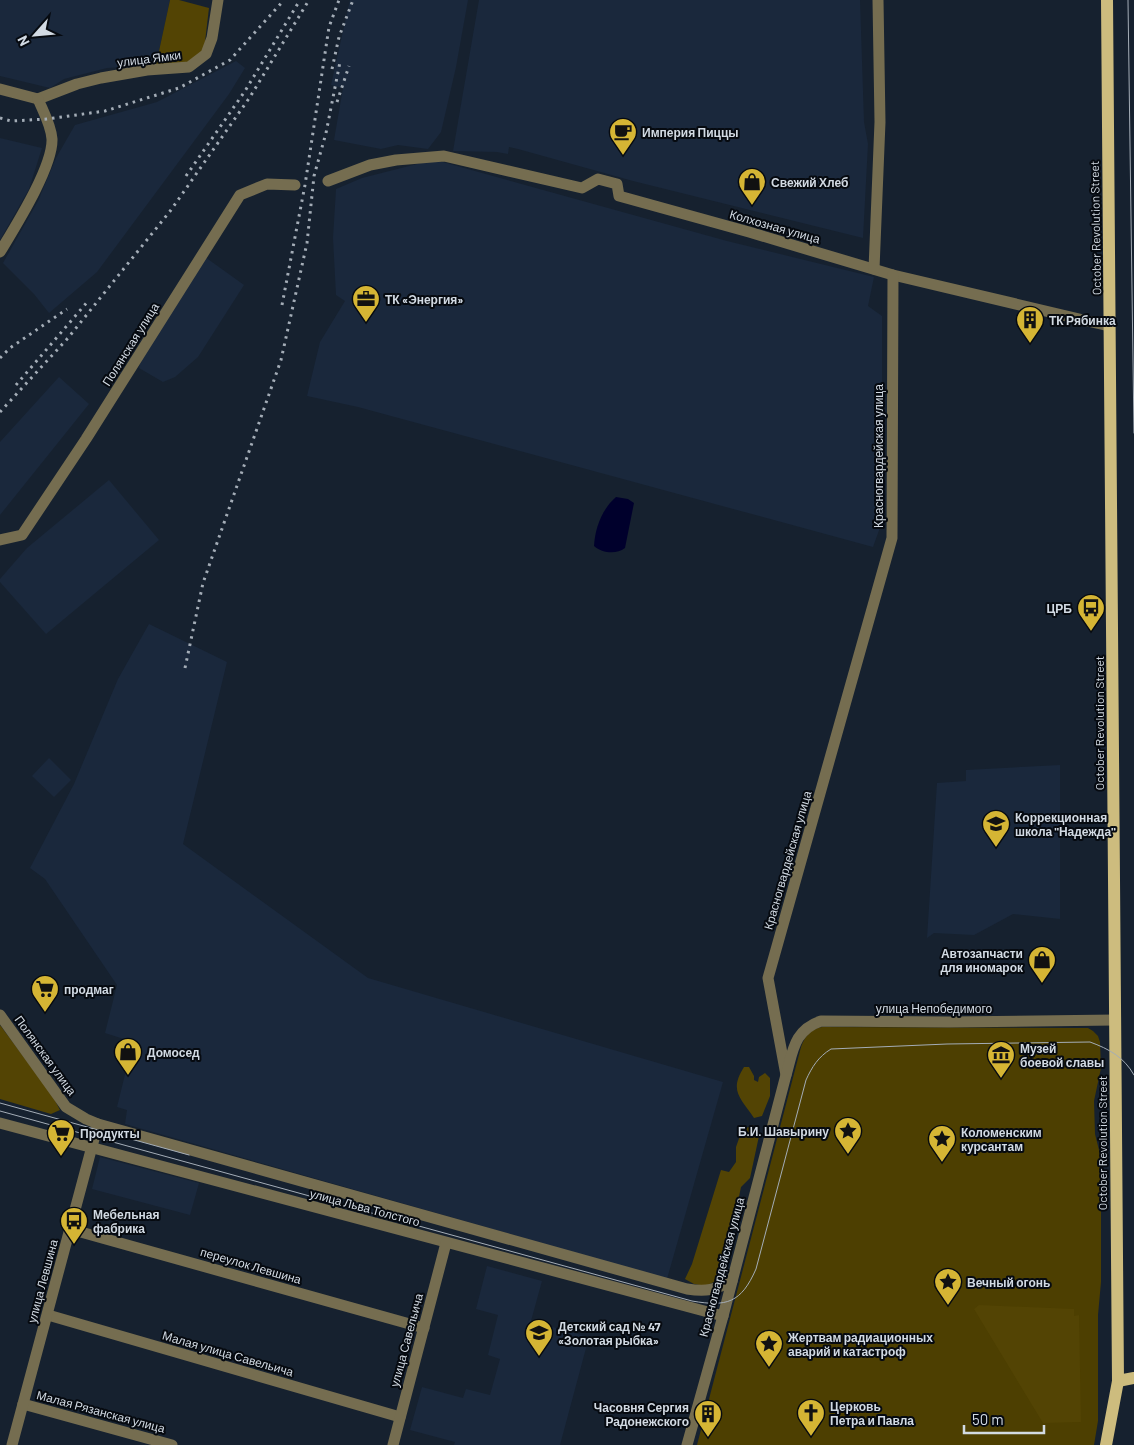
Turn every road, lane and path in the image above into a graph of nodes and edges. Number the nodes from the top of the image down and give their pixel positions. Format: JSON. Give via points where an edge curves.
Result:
{"nodes":[{"id":1,"x":218,"y":0,"type":"edge"},
{"id":2,"x":878,"y":0,"type":"edge"},
{"id":3,"x":1107,"y":0,"type":"edge"},
{"id":4,"x":0,"y":89,"type":"edge"},
{"id":5,"x":38,"y":99,"type":"junction"},
{"id":6,"x":328,"y":181,"type":"dead end"},
{"id":7,"x":295,"y":185,"type":"dead end"},
{"id":8,"x":0,"y":252,"type":"edge"},
{"id":9,"x":874,"y":269,"type":"junction"},
{"id":10,"x":892,"y":275,"type":"junction"},
{"id":11,"x":1110,"y":326,"type":"junction"},
{"id":12,"x":0,"y":540,"type":"edge"},
{"id":13,"x":0,"y":1015,"type":"edge"},
{"id":14,"x":1115,"y":1020,"type":"junction"},
{"id":15,"x":786,"y":1075,"type":"junction"},
{"id":16,"x":0,"y":1123,"type":"edge"},
{"id":17,"x":98,"y":1124,"type":"junction"},
{"id":18,"x":92,"y":1148,"type":"junction"},
{"id":19,"x":70,"y":1229,"type":"junction"},
{"id":20,"x":446,"y":1243,"type":"junction"},
{"id":21,"x":732,"y":1281,"type":"junction"},
{"id":22,"x":48,"y":1315,"type":"junction"},
{"id":23,"x":723,"y":1316,"type":"junction"},
{"id":24,"x":424,"y":1328,"type":"junction"},
{"id":25,"x":1134,"y":1378,"type":"edge"},
{"id":26,"x":1118,"y":1381,"type":"junction"},
{"id":27,"x":22,"y":1404,"type":"junction"},
{"id":28,"x":400,"y":1417,"type":"junction"},
{"id":29,"x":12,"y":1445,"type":"edge"},
{"id":30,"x":172,"y":1445,"type":"edge"},
{"id":31,"x":393,"y":1445,"type":"edge"},
{"id":32,"x":687,"y":1445,"type":"edge"},
{"id":33,"x":1106,"y":1445,"type":"edge"}],
"edges":[{"from":1,"to":5,"type":"street","name":"улица Ямки","via":[[206,54],[189,67],[101,78]]},
{"from":2,"to":9,"type":"street","via":[[880,122]]},
{"from":3,"to":11,"type":"main road","name":"October Revolution Street"},
{"from":4,"to":5,"type":"street"},
{"from":5,"to":8,"type":"street","via":[[52,139],[48,164]]},
{"from":6,"to":9,"type":"street","name":"Колхозная улица","via":[[396,160],[444,156],[582,188],[598,179],[617,184],[619,196]]},
{"from":7,"to":12,"type":"street","name":"Полянская улица","via":[[267,184],[240,195],[22,535]]},
{"from":9,"to":10,"type":"street","name":"Колхозная улица"},
{"from":10,"to":11,"type":"street","name":"Колхозная улица"},
{"from":10,"to":15,"type":"street","name":"Красногвардейская улица","via":[[892,538],[768,978]]},
{"from":11,"to":14,"type":"main road","name":"October Revolution Street"},
{"from":13,"to":17,"type":"street","name":"Полянская улица","via":[[66,1106]]},
{"from":14,"to":15,"type":"street","name":"улица Непобедимого","via":[[821,1021],[804,1029],[797,1038]]},
{"from":14,"to":26,"type":"main road","name":"October Revolution Street"},
{"from":15,"to":21,"type":"street","name":"Красногвардейская улица"},
{"from":16,"to":18,"type":"street","name":"улица Льва Толстого"},
{"from":17,"to":18,"type":"street","name":"улица Левшина"},
{"from":17,"to":21,"type":"street","name":"улица Льва Толстого","via":[[687,1289],[704,1291]]},
{"from":18,"to":19,"type":"street","name":"улица Левшина"},
{"from":18,"to":20,"type":"street","name":"улица Льва Толстого"},
{"from":19,"to":22,"type":"street","name":"улица Левшина"},
{"from":19,"to":24,"type":"street","name":"переулок Левшина"},
{"from":20,"to":23,"type":"street","name":"улица Льва Толстого"},
{"from":20,"to":24,"type":"street","name":"улица Савельича"},
{"from":21,"to":23,"type":"street","name":"Красногвардейская улица"},
{"from":22,"to":27,"type":"street","name":"улица Левшина"},
{"from":22,"to":28,"type":"street","name":"Малая улица Савельича"},
{"from":23,"to":32,"type":"street","name":"Красногвардейская улица"},
{"from":24,"to":28,"type":"street","name":"улица Савельича"},
{"from":25,"to":26,"type":"main road"},
{"from":26,"to":33,"type":"main road","name":"October Revolution Street"},
{"from":27,"to":29,"type":"street","name":"улица Левшина"},
{"from":27,"to":30,"type":"street","name":"Малая Рязанская улица"},
{"from":28,"to":31,"type":"street","name":"улица Савельича"}]}
